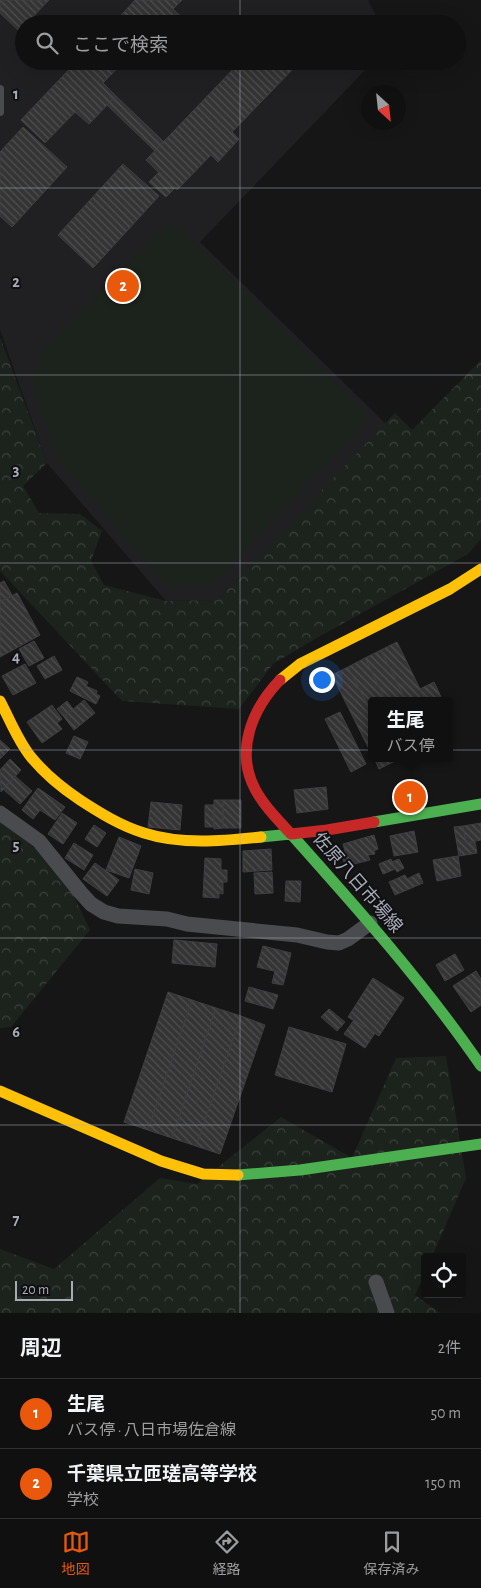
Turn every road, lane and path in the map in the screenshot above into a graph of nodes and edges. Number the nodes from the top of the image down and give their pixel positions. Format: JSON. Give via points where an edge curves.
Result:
{"nodes":[{"id":1,"x":0,"y":89,"type":"edge"},
{"id":2,"x":0,"y":112,"type":"edge"},
{"id":3,"x":481,"y":569,"type":"edge"},
{"id":4,"x":0,"y":701,"type":"edge"},
{"id":5,"x":481,"y":804,"type":"edge"},
{"id":6,"x":0,"y":813,"type":"edge"},
{"id":7,"x":291,"y":834,"type":"junction"},
{"id":8,"x":370,"y":923,"type":"junction"},
{"id":9,"x":481,"y":1066,"type":"edge"},
{"id":10,"x":0,"y":1091,"type":"edge"},
{"id":11,"x":481,"y":1144,"type":"edge"},
{"id":12,"x":376,"y":1282,"type":"dead end"},
{"id":13,"x":387,"y":1313,"type":"edge"}],
"edges":[{"from":1,"to":2,"type":"lane"},
{"from":3,"to":7,"type":"street","via":[[450,589],[300,664],[278,681],[263,700],[247,737],[249,772],[265,804]]},
{"from":4,"to":7,"type":"street","name":"佐原八日市場線","via":[[23,745],[50,776],[103,815],[139,833],[206,841]]},
{"from":5,"to":7,"type":"street"},
{"from":6,"to":8,"type":"street","via":[[39,841],[91,904],[104,912],[339,943]]},
{"from":7,"to":8,"type":"street","name":"佐原八日市場線"},
{"from":8,"to":9,"type":"street","name":"佐原八日市場線","via":[[450,1021]]},
{"from":10,"to":11,"type":"street","via":[[160,1161],[203,1174],[229,1176],[300,1170]]},
{"from":12,"to":13,"type":"street"}]}
